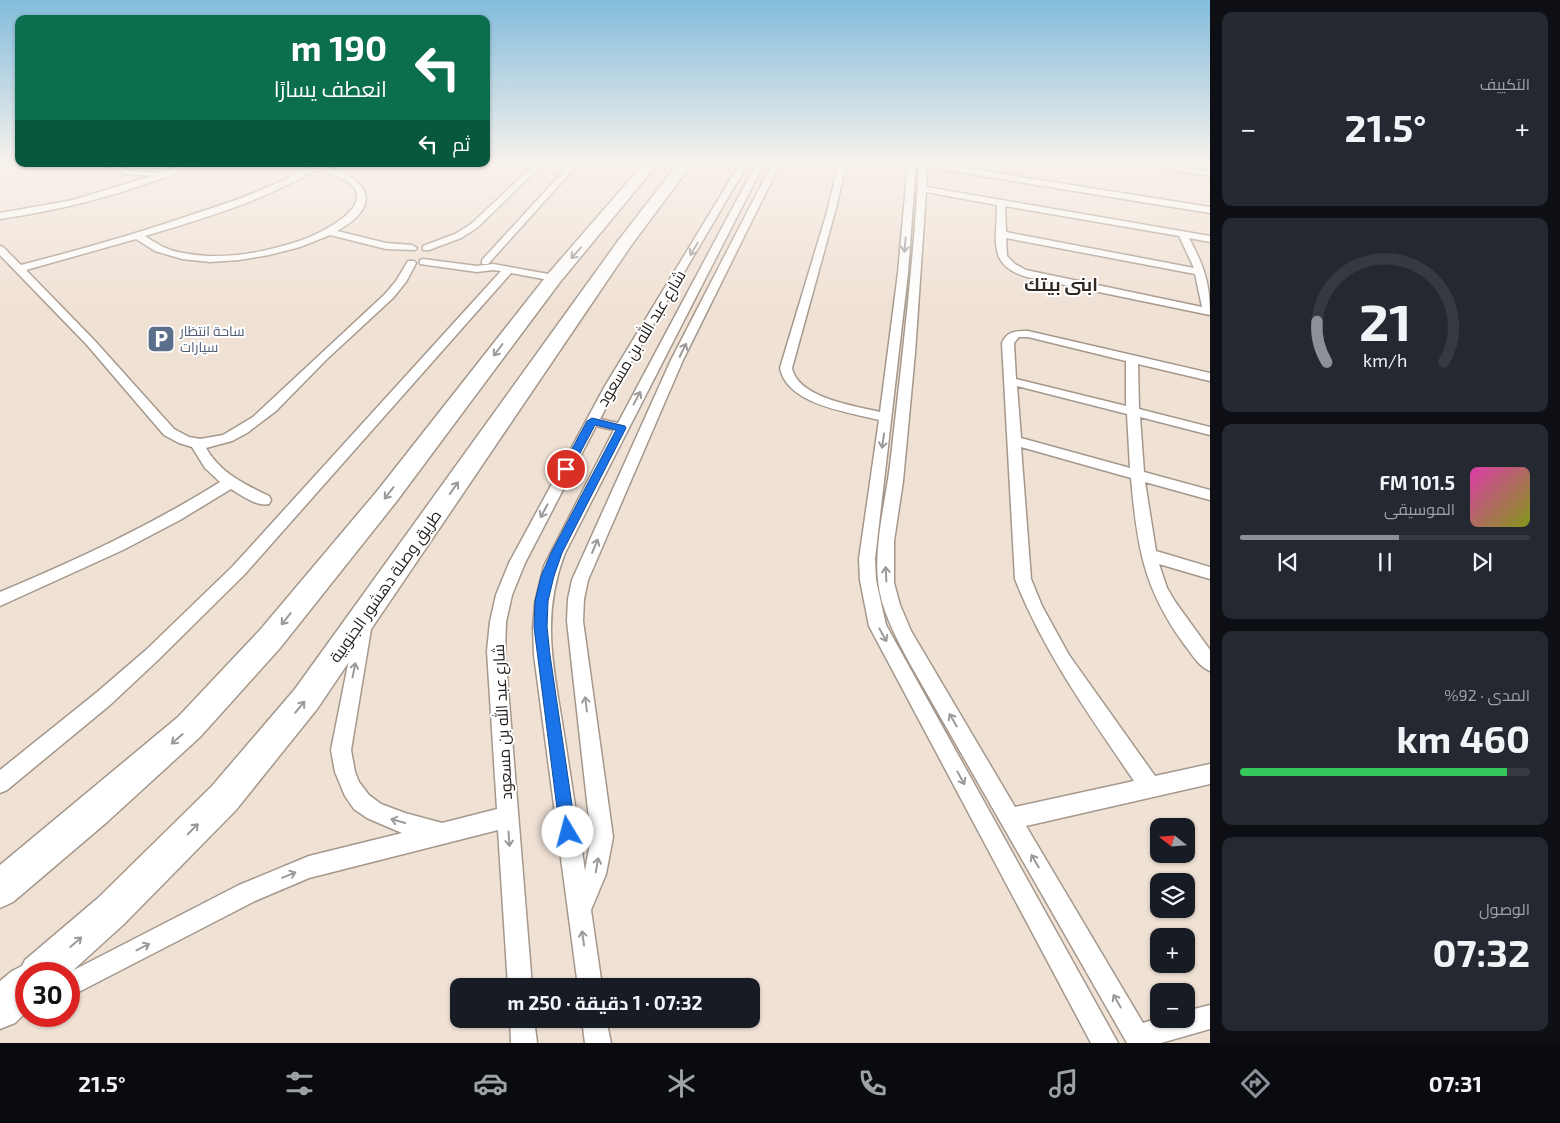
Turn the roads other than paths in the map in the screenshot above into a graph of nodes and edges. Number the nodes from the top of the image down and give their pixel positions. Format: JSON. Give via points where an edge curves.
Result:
{"nodes":[{"id":1,"x":37,"y":211,"type":"edge"},
{"id":2,"x":211,"y":211,"type":"edge"},
{"id":3,"x":357,"y":211,"type":"edge"},
{"id":4,"x":491,"y":211,"type":"edge"},
{"id":5,"x":538,"y":211,"type":"edge"},
{"id":6,"x":612,"y":211,"type":"edge"},
{"id":7,"x":649,"y":211,"type":"edge"},
{"id":8,"x":730,"y":211,"type":"edge"},
{"id":9,"x":741,"y":211,"type":"edge"},
{"id":10,"x":745,"y":211,"type":"edge"},
{"id":11,"x":831,"y":211,"type":"edge"},
{"id":12,"x":916,"y":211,"type":"edge"},
{"id":13,"x":1001,"y":211,"type":"edge"},
{"id":14,"x":1046,"y":211,"type":"edge"},
{"id":15,"x":32,"y":212,"type":"junction"},
{"id":16,"x":0,"y":216,"type":"edge"},
{"id":17,"x":0,"y":222,"type":"edge"},
{"id":18,"x":324,"y":234,"type":"junction"},
{"id":19,"x":1001,"y":234,"type":"junction"},
{"id":20,"x":1182,"y":234,"type":"junction"},
{"id":21,"x":139,"y":237,"type":"junction"},
{"id":22,"x":1210,"y":239,"type":"edge"},
{"id":23,"x":717,"y":245,"type":"junction"},
{"id":24,"x":733,"y":247,"type":"junction"},
{"id":25,"x":412,"y":248,"type":"junction"},
{"id":26,"x":0,"y":249,"type":"edge"},
{"id":27,"x":429,"y":249,"type":"junction"},
{"id":28,"x":395,"y":256,"type":"dead end"},
{"id":29,"x":417,"y":262,"type":"junction"},
{"id":30,"x":495,"y":266,"type":"junction"},
{"id":31,"x":19,"y":269,"type":"junction"},
{"id":32,"x":1200,"y":272,"type":"junction"},
{"id":33,"x":554,"y":278,"type":"junction"},
{"id":34,"x":1209,"y":311,"type":"edge"},
{"id":35,"x":902,"y":346,"type":"junction"},
{"id":36,"x":1132,"y":358,"type":"junction"},
{"id":37,"x":1210,"y":377,"type":"edge"},
{"id":38,"x":647,"y":379,"type":"junction"},
{"id":39,"x":1010,"y":381,"type":"junction"},
{"id":40,"x":668,"y":382,"type":"junction"},
{"id":41,"x":1132,"y":411,"type":"junction"},
{"id":42,"x":886,"y":418,"type":"junction"},
{"id":43,"x":592,"y":421,"type":"junction"},
{"id":44,"x":622,"y":428,"type":"junction"},
{"id":45,"x":1210,"y":431,"type":"edge"},
{"id":46,"x":1014,"y":441,"type":"junction"},
{"id":47,"x":197,"y":444,"type":"junction"},
{"id":48,"x":879,"y":471,"type":"junction"},
{"id":49,"x":896,"y":474,"type":"junction"},
{"id":50,"x":1136,"y":474,"type":"junction"},
{"id":51,"x":230,"y":483,"type":"junction"},
{"id":52,"x":1210,"y":495,"type":"edge"},
{"id":53,"x":264,"y":500,"type":"dead end"},
{"id":54,"x":1149,"y":555,"type":"junction"},
{"id":55,"x":1210,"y":573,"type":"edge"},
{"id":56,"x":0,"y":599,"type":"edge"},
{"id":57,"x":365,"y":614,"type":"junction"},
{"id":58,"x":1210,"y":663,"type":"edge"},
{"id":59,"x":921,"y":666,"type":"junction"},
{"id":60,"x":902,"y":670,"type":"junction"},
{"id":61,"x":1210,"y":774,"type":"edge"},
{"id":62,"x":0,"y":783,"type":"edge"},
{"id":63,"x":1150,"y":787,"type":"junction"},
{"id":64,"x":508,"y":817,"type":"junction"},
{"id":65,"x":1010,"y":819,"type":"junction"},
{"id":66,"x":445,"y":834,"type":"junction"},
{"id":67,"x":0,"y":889,"type":"edge"},
{"id":68,"x":579,"y":910,"type":"junction"},
{"id":69,"x":54,"y":962,"type":"edge"},
{"id":70,"x":519,"y":978,"type":"edge"},
{"id":71,"x":589,"y":978,"type":"edge"},
{"id":72,"x":80,"y":979,"type":"edge"},
{"id":73,"x":15,"y":995,"type":"edge"},
{"id":74,"x":0,"y":1008,"type":"edge"},
{"id":75,"x":15,"y":1014,"type":"edge"},
{"id":76,"x":1210,"y":1016,"type":"edge"},
{"id":77,"x":0,"y":1021,"type":"edge"},
{"id":78,"x":523,"y":1028,"type":"edge"},
{"id":79,"x":596,"y":1028,"type":"edge"},
{"id":80,"x":1139,"y":1040,"type":"edge"},
{"id":81,"x":524,"y":1043,"type":"edge"},
{"id":82,"x":598,"y":1043,"type":"edge"},
{"id":83,"x":1105,"y":1043,"type":"edge"}],
"edges":[{"from":1,"to":15,"type":"street"},
{"from":2,"to":21,"type":"street"},
{"from":3,"to":18,"type":"street","via":[[340,226]]},
{"from":4,"to":27,"type":"street","via":[[458,236]]},
{"from":5,"to":30,"type":"street"},
{"from":6,"to":33,"type":"highway","one_way":true},
{"from":57,"to":7,"type":"highway","name":"طريق وصلة دهشور الجنوبية","one_way":true},
{"from":8,"to":43,"type":"street","name":"شارع عبد الله بن مسعود","one_way":true,"via":[[633,349]]},
{"from":9,"to":23,"type":"street","name":"شارع عبد الله بن مسعود"},
{"from":10,"to":24,"type":"street"},
{"from":11,"to":42,"type":"street","via":[[786,368],[789,379],[800,390],[816,398]]},
{"from":12,"to":35,"type":"street"},
{"from":13,"to":19,"type":"street"},
{"from":14,"to":20,"type":"street"},
{"from":15,"to":16,"type":"street"},
{"from":15,"to":17,"type":"street"},
{"from":18,"to":21,"type":"street","via":[[279,250],[223,258],[171,254],[146,244]]},
{"from":18,"to":25,"type":"street"},
{"from":18,"to":28,"type":"street"},
{"from":19,"to":32,"type":"street"},
{"from":19,"to":34,"type":"street","via":[[1002,256],[1016,270]]},
{"from":20,"to":22,"type":"street"},
{"from":20,"to":32,"type":"street"},
{"from":21,"to":31,"type":"street"},
{"from":23,"to":24,"type":"street"},
{"from":23,"to":38,"type":"street","name":"شارع عبد الله بن مسعود"},
{"from":40,"to":24,"type":"street","one_way":true},
{"from":25,"to":27,"type":"street"},
{"from":25,"to":29,"type":"street","via":[[400,256],[403,260]]},
{"from":26,"to":31,"type":"street"},
{"from":27,"to":29,"type":"street","via":[[433,255]]},
{"from":27,"to":30,"type":"street"},
{"from":29,"to":30,"type":"street","via":[[444,262],[480,269]]},
{"from":29,"to":47,"type":"street","via":[[389,296],[257,419],[227,438]]},
{"from":30,"to":33,"type":"street"},
{"from":30,"to":62,"type":"street","via":[[232,577],[152,655]]},
{"from":31,"to":47,"type":"street","via":[[109,363],[169,432]]},
{"from":32,"to":34,"type":"street"},
{"from":33,"to":67,"type":"highway","one_way":true,"via":[[387,496],[270,638],[189,727]]},
{"from":35,"to":42,"type":"street"},
{"from":35,"to":49,"type":"street"},
{"from":36,"to":37,"type":"street"},
{"from":36,"to":39,"type":"street","via":[[1017,334],[1008,343]]},
{"from":36,"to":41,"type":"street"},
{"from":38,"to":40,"type":"street"},
{"from":44,"to":38,"type":"street","name":"شارع عبد الله بن مسعود","one_way":true},
{"from":39,"to":41,"type":"street"},
{"from":39,"to":46,"type":"street"},
{"from":68,"to":40,"type":"street","one_way":true,"via":[[596,874],[602,837],[575,621],[576,600],[580,580]]},
{"from":41,"to":45,"type":"street"},
{"from":41,"to":50,"type":"street"},
{"from":42,"to":48,"type":"street","one_way":true},
{"from":43,"to":44,"type":"street"},
{"from":43,"to":64,"type":"street","name":"شارع عبد الله بن مسعود","one_way":true,"via":[[514,570],[498,622],[496,651]]},
{"from":44,"to":68,"type":"street","name":"شارع عبد الله بن مسعود","via":[[556,553],[542,601],[543,655]]},
{"from":46,"to":50,"type":"street"},
{"from":46,"to":63,"type":"street","via":[[1023,579],[1032,607],[1048,637]]},
{"from":47,"to":51,"type":"street","via":[[214,472]]},
{"from":48,"to":49,"type":"street"},
{"from":48,"to":60,"type":"street","one_way":true,"via":[[867,559],[868,580],[878,626]]},
{"from":59,"to":49,"type":"street","one_way":true,"via":[[899,627],[886,583],[885,563]]},
{"from":50,"to":52,"type":"street"},
{"from":50,"to":54,"type":"street"},
{"from":51,"to":53,"type":"street"},
{"from":51,"to":56,"type":"street","via":[[129,542]]},
{"from":54,"to":55,"type":"street"},
{"from":54,"to":58,"type":"street","via":[[1158,586],[1176,620]]},
{"from":66,"to":57,"type":"street","one_way":true,"via":[[378,815],[365,806],[348,782],[342,766],[342,742]]},
{"from":69,"to":57,"type":"highway","name":"طريق وصلة دهشور الجنوبية","one_way":true,"via":[[111,911],[224,798],[306,699]]},
{"from":59,"to":60,"type":"street"},
{"from":65,"to":59,"type":"street","one_way":true},
{"from":60,"to":83,"type":"street","one_way":true},
{"from":61,"to":63,"type":"street"},
{"from":63,"to":65,"type":"street"},
{"from":64,"to":66,"type":"street"},
{"from":64,"to":70,"type":"street","name":"شارع عبد الله بن مسعود","one_way":true},
{"from":80,"to":65,"type":"street","one_way":true},
{"from":72,"to":66,"type":"street","one_way":true,"via":[[247,893],[309,867]]},
{"from":71,"to":68,"type":"street","name":"شارع عبد الله بن مسعود","one_way":true},
{"from":73,"to":74,"type":"highway"},
{"from":75,"to":77,"type":"street"},
{"from":76,"to":80,"type":"street"},
{"from":78,"to":81,"type":"street"},
{"from":79,"to":82,"type":"street"}]}
